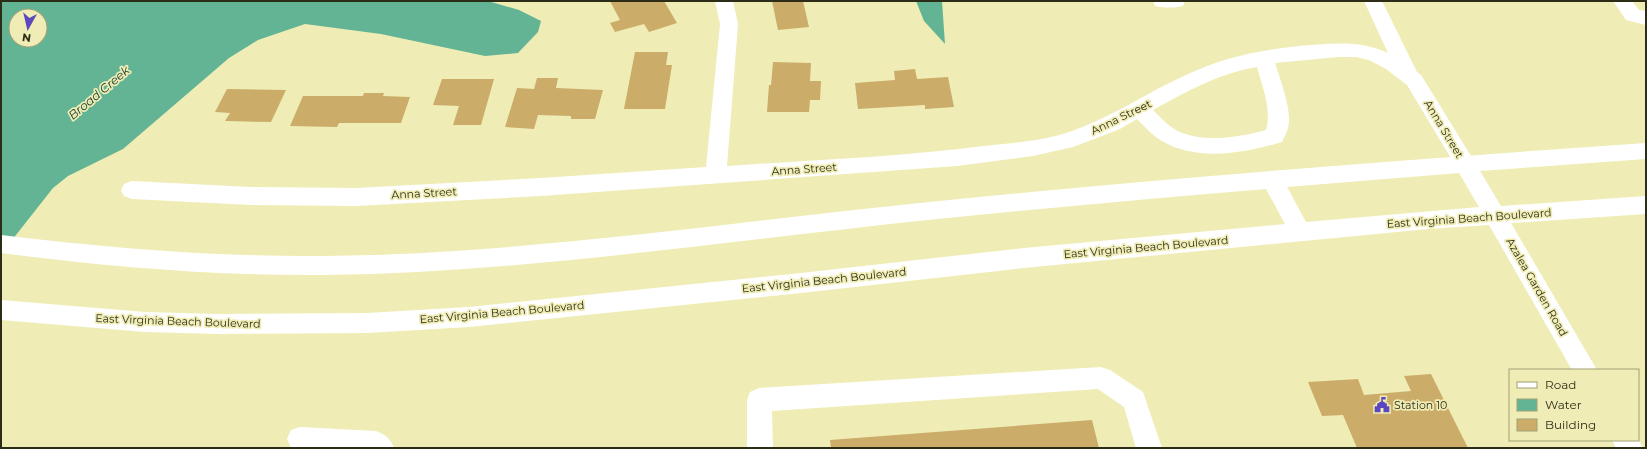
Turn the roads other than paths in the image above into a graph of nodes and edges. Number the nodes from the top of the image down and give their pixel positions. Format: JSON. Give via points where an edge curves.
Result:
{"nodes":[{"id":1,"x":724,"y":1,"type":"edge"},
{"id":2,"x":1162,"y":1,"type":"edge"},
{"id":3,"x":1176,"y":1,"type":"edge"},
{"id":4,"x":1373,"y":1,"type":"edge"},
{"id":5,"x":1622,"y":1,"type":"edge"},
{"id":6,"x":1646,"y":18,"type":"edge"},
{"id":7,"x":1264,"y":59,"type":"junction"},
{"id":8,"x":1409,"y":75,"type":"junction"},
{"id":9,"x":1139,"y":109,"type":"junction"},
{"id":10,"x":1646,"y":151,"type":"edge"},
{"id":11,"x":1464,"y":164,"type":"junction"},
{"id":12,"x":716,"y":175,"type":"junction"},
{"id":13,"x":1272,"y":179,"type":"junction"},
{"id":14,"x":132,"y":190,"type":"dead end"},
{"id":15,"x":1646,"y":205,"type":"edge"},
{"id":16,"x":1495,"y":216,"type":"junction"},
{"id":17,"x":1300,"y":232,"type":"junction"},
{"id":18,"x":1,"y":244,"type":"edge"},
{"id":19,"x":1,"y":310,"type":"edge"},
{"id":20,"x":1584,"y":369,"type":"edge"},
{"id":21,"x":300,"y":439,"type":"dead end"},
{"id":22,"x":381,"y":448,"type":"edge"},
{"id":23,"x":760,"y":448,"type":"edge"},
{"id":24,"x":1148,"y":448,"type":"edge"}],
"edges":[{"from":1,"to":12,"type":"main road","via":[[729,24]]},
{"from":2,"to":3,"type":"main road"},
{"from":4,"to":8,"type":"main road"},
{"from":5,"to":6,"type":"main road","via":[[1633,15]]},
{"from":7,"to":8,"type":"main road","name":"Anna Street","via":[[1288,54],[1356,50],[1375,55]]},
{"from":7,"to":9,"type":"main road","name":"Anna Street","via":[[1243,62],[1203,75]]},
{"from":7,"to":9,"type":"main road","via":[[1279,121],[1275,136],[1256,142],[1201,146],[1184,143],[1171,136]]},
{"from":8,"to":11,"type":"main road","name":"Anna Street"},
{"from":9,"to":12,"type":"main road","name":"Anna Street","via":[[1113,123],[1073,138],[1033,148],[958,158]]},
{"from":10,"to":11,"type":"main road"},
{"from":11,"to":13,"type":"main road"},
{"from":11,"to":16,"type":"main road","name":"Azalea Garden Road"},
{"from":12,"to":14,"type":"main road","name":"Anna Street","via":[[356,196],[250,196]]},
{"from":13,"to":17,"type":"main road"},
{"from":13,"to":18,"type":"main road","via":[[471,259],[371,264],[253,264],[145,260]]},
{"from":15,"to":16,"type":"main road","name":"East Virginia Beach Boulevard"},
{"from":16,"to":17,"type":"main road","name":"East Virginia Beach Boulevard"},
{"from":16,"to":20,"type":"main road","name":"Azalea Garden Road"},
{"from":17,"to":19,"type":"main road","name":"East Virginia Beach Boulevard","via":[[1024,258],[469,317],[367,323],[145,322]]},
{"from":21,"to":22,"type":"main road","via":[[376,443]]},
{"from":23,"to":24,"type":"main road","via":[[758,400],[1101,378],[1134,400]]}]}
